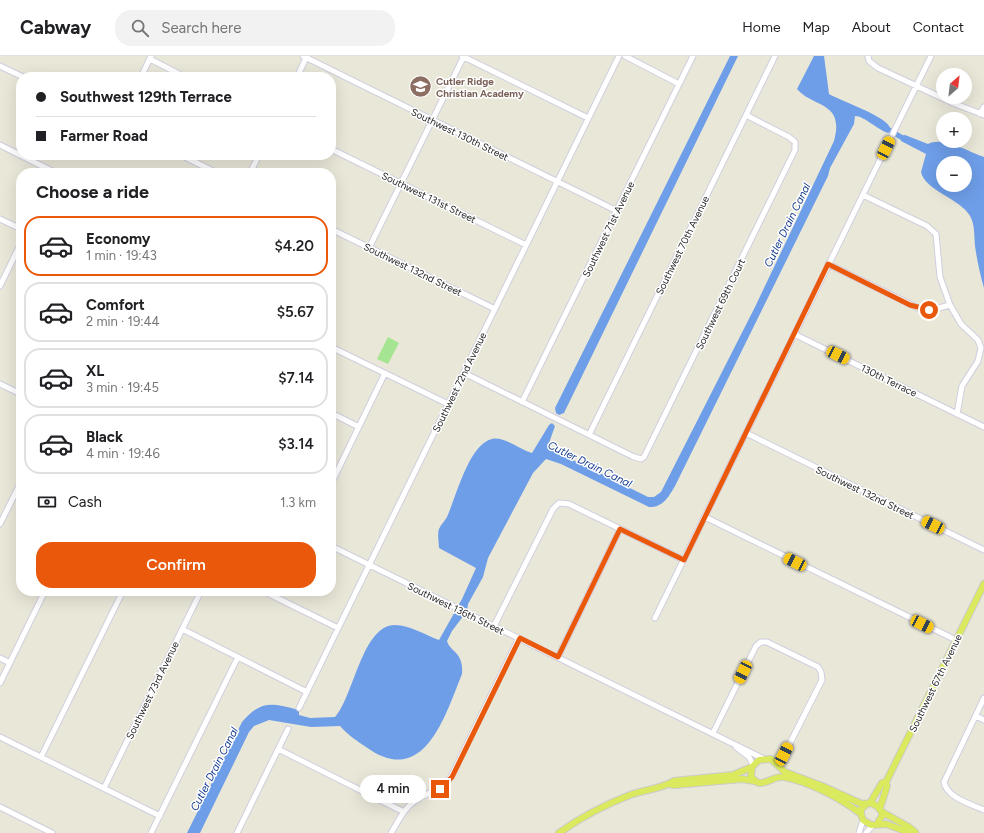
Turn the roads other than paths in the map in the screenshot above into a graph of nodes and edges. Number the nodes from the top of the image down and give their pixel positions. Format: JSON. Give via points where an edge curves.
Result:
{"nodes":[{"id":1,"x":463,"y":56,"type":"edge"},
{"id":2,"x":619,"y":56,"type":"edge"},
{"id":3,"x":625,"y":56,"type":"edge"},
{"id":4,"x":693,"y":56,"type":"edge"},
{"id":5,"x":774,"y":56,"type":"edge"},
{"id":6,"x":931,"y":56,"type":"edge"},
{"id":7,"x":305,"y":57,"type":"edge"},
{"id":8,"x":150,"y":58,"type":"edge"},
{"id":9,"x":868,"y":58,"type":"edge"},
{"id":10,"x":0,"y":66,"type":"edge"},
{"id":11,"x":143,"y":72,"type":"edge"},
{"id":12,"x":176,"y":72,"type":"edge"},
{"id":13,"x":299,"y":72,"type":"edge"},
{"id":14,"x":335,"y":72,"type":"edge"},
{"id":15,"x":336,"y":72,"type":"edge"},
{"id":16,"x":16,"y":74,"type":"edge"},
{"id":17,"x":679,"y":84,"type":"junction"},
{"id":18,"x":916,"y":86,"type":"junction"},
{"id":19,"x":984,"y":107,"type":"edge"},
{"id":20,"x":746,"y":115,"type":"junction"},
{"id":21,"x":982,"y":115,"type":"edge"},
{"id":22,"x":588,"y":118,"type":"junction"},
{"id":23,"x":432,"y":120,"type":"junction"},
{"id":24,"x":0,"y":145,"type":"edge"},
{"id":25,"x":336,"y":152,"type":"edge"},
{"id":26,"x":16,"y":153,"type":"edge"},
{"id":27,"x":30,"y":160,"type":"edge"},
{"id":28,"x":191,"y":160,"type":"edge"},
{"id":29,"x":46,"y":168,"type":"edge"},
{"id":30,"x":207,"y":168,"type":"edge"},
{"id":31,"x":558,"y":182,"type":"junction"},
{"id":32,"x":401,"y":184,"type":"junction"},
{"id":33,"x":863,"y":195,"type":"junction"},
{"id":34,"x":617,"y":211,"type":"junction"},
{"id":35,"x":0,"y":219,"type":"edge"},
{"id":36,"x":16,"y":227,"type":"edge"},
{"id":37,"x":336,"y":232,"type":"edge"},
{"id":38,"x":526,"y":245,"type":"junction"},
{"id":39,"x":369,"y":248,"type":"junction"},
{"id":40,"x":16,"y":253,"type":"edge"},
{"id":41,"x":828,"y":264,"type":"junction"},
{"id":42,"x":0,"y":285,"type":"edge"},
{"id":43,"x":950,"y":305,"type":"junction"},
{"id":44,"x":495,"y":309,"type":"junction"},
{"id":45,"x":794,"y":334,"type":"junction"},
{"id":46,"x":336,"y":348,"type":"edge"},
{"id":47,"x":385,"y":373,"type":"junction"},
{"id":48,"x":464,"y":373,"type":"junction"},
{"id":49,"x":0,"y":384,"type":"edge"},
{"id":50,"x":16,"y":392,"type":"edge"},
{"id":51,"x":522,"y":402,"type":"junction"},
{"id":52,"x":448,"y":404,"type":"junction"},
{"id":53,"x":957,"y":414,"type":"junction"},
{"id":54,"x":336,"y":416,"type":"edge"},
{"id":55,"x":359,"y":427,"type":"junction"},
{"id":56,"x":984,"y":427,"type":"edge"},
{"id":57,"x":746,"y":433,"type":"junction"},
{"id":58,"x":589,"y":435,"type":"junction"},
{"id":59,"x":336,"y":473,"type":"edge"},
{"id":60,"x":16,"y":492,"type":"edge"},
{"id":61,"x":705,"y":517,"type":"junction"},
{"id":62,"x":0,"y":524,"type":"edge"},
{"id":63,"x":620,"y":529,"type":"junction"},
{"id":64,"x":336,"y":548,"type":"edge"},
{"id":65,"x":984,"y":550,"type":"edge"},
{"id":66,"x":684,"y":560,"type":"junction"},
{"id":67,"x":370,"y":565,"type":"junction"},
{"id":68,"x":984,"y":584,"type":"edge"},
{"id":69,"x":43,"y":596,"type":"edge"},
{"id":70,"x":121,"y":596,"type":"edge"},
{"id":71,"x":198,"y":596,"type":"edge"},
{"id":72,"x":273,"y":596,"type":"edge"},
{"id":73,"x":981,"y":598,"type":"edge"},
{"id":74,"x":654,"y":618,"type":"dead end"},
{"id":75,"x":494,"y":626,"type":"junction"},
{"id":76,"x":338,"y":628,"type":"junction"},
{"id":77,"x":182,"y":629,"type":"junction"},
{"id":78,"x":520,"y":638,"type":"junction"},
{"id":79,"x":956,"y":640,"type":"junction"},
{"id":80,"x":238,"y":657,"type":"junction"},
{"id":81,"x":558,"y":657,"type":"junction"},
{"id":82,"x":0,"y":658,"type":"edge"},
{"id":83,"x":10,"y":663,"type":"junction"},
{"id":84,"x":0,"y":683,"type":"edge"},
{"id":85,"x":307,"y":692,"type":"junction"},
{"id":86,"x":984,"y":698,"type":"edge"},
{"id":87,"x":299,"y":708,"type":"dead end"},
{"id":88,"x":976,"y":716,"type":"junction"},
{"id":89,"x":984,"y":720,"type":"edge"},
{"id":90,"x":288,"y":729,"type":"dead end"},
{"id":91,"x":713,"y":733,"type":"junction"},
{"id":92,"x":0,"y":737,"type":"edge"},
{"id":93,"x":732,"y":744,"type":"junction"},
{"id":94,"x":278,"y":749,"type":"junction"},
{"id":95,"x":784,"y":754,"type":"dead end"},
{"id":96,"x":41,"y":758,"type":"junction"},
{"id":97,"x":762,"y":758,"type":"junction"},
{"id":98,"x":752,"y":766,"type":"junction"},
{"id":99,"x":778,"y":766,"type":"junction"},
{"id":100,"x":772,"y":779,"type":"junction"},
{"id":101,"x":754,"y":781,"type":"junction"},
{"id":102,"x":886,"y":782,"type":"junction"},
{"id":103,"x":669,"y":784,"type":"junction"},
{"id":104,"x":104,"y":788,"type":"junction"},
{"id":105,"x":868,"y":804,"type":"junction"},
{"id":106,"x":0,"y":807,"type":"edge"},
{"id":107,"x":881,"y":810,"type":"junction"},
{"id":108,"x":984,"y":810,"type":"edge"},
{"id":109,"x":404,"y":812,"type":"junction"},
{"id":110,"x":160,"y":816,"type":"junction"},
{"id":111,"x":862,"y":817,"type":"junction"},
{"id":112,"x":875,"y":824,"type":"junction"},
{"id":113,"x":915,"y":832,"type":"edge"},
{"id":114,"x":52,"y":833,"type":"edge"},
{"id":115,"x":151,"y":833,"type":"edge"},
{"id":116,"x":237,"y":833,"type":"edge"},
{"id":117,"x":390,"y":833,"type":"edge"},
{"id":118,"x":558,"y":833,"type":"edge"},
{"id":119,"x":859,"y":833,"type":"edge"},
{"id":120,"x":866,"y":833,"type":"edge"}],
"edges":[{"from":1,"to":22,"type":"street"},
{"from":1,"to":23,"type":"street"},
{"from":2,"to":22,"type":"street","name":"Southwest 72nd Avenue"},
{"from":3,"to":17,"type":"street"},
{"from":4,"to":17,"type":"street","name":"Southwest 71st Avenue"},
{"from":5,"to":20,"type":"street","name":"Southwest 70th Avenue"},
{"from":6,"to":18,"type":"street"},
{"from":7,"to":13,"type":"street"},
{"from":7,"to":14,"type":"street","name":"Southwest 130th Street"},
{"from":8,"to":11,"type":"street"},
{"from":8,"to":12,"type":"street"},
{"from":9,"to":18,"type":"street","via":[[876,67]]},
{"from":10,"to":16,"type":"street"},
{"from":15,"to":23,"type":"street","name":"Southwest 130th Street"},
{"from":17,"to":34,"type":"street","name":"Southwest 71st Avenue"},
{"from":18,"to":21,"type":"street"},
{"from":18,"to":33,"type":"street"},
{"from":19,"to":21,"type":"street"},
{"from":20,"to":58,"type":"street","name":"Southwest 70th Avenue"},
{"from":20,"to":58,"type":"street","name":"Southwest 69th Court","via":[[786,135],[796,146],[779,185],[646,455],[640,459]]},
{"from":22,"to":31,"type":"street","name":"Southwest 72nd Avenue"},
{"from":23,"to":31,"type":"street","name":"Southwest 130th Street"},
{"from":23,"to":32,"type":"street"},
{"from":24,"to":26,"type":"street"},
{"from":25,"to":32,"type":"street","name":"Southwest 131st Street"},
{"from":27,"to":29,"type":"street"},
{"from":28,"to":30,"type":"street"},
{"from":31,"to":34,"type":"street","name":"Southwest 130th Street"},
{"from":31,"to":38,"type":"street","name":"Southwest 72nd Avenue"},
{"from":32,"to":38,"type":"street","name":"Southwest 131st Street"},
{"from":32,"to":39,"type":"street"},
{"from":33,"to":41,"type":"street"},
{"from":33,"to":43,"type":"street","via":[[927,226],[934,232],[938,241],[940,277]]},
{"from":34,"to":51,"type":"street","name":"Southwest 71st Avenue"},
{"from":35,"to":36,"type":"street"},
{"from":37,"to":39,"type":"street","name":"Southwest 132nd Street"},
{"from":38,"to":44,"type":"street","name":"Southwest 72nd Avenue"},
{"from":39,"to":44,"type":"street","name":"Southwest 132nd Street"},
{"from":40,"to":42,"type":"street"},
{"from":41,"to":43,"type":"street","via":[[920,309],[931,310]]},
{"from":41,"to":45,"type":"street"},
{"from":43,"to":53,"type":"street","via":[[961,324],[978,340],[982,350],[962,386]]},
{"from":44,"to":48,"type":"street","name":"Southwest 72nd Avenue"},
{"from":45,"to":53,"type":"street","name":"130th Terrace"},
{"from":45,"to":57,"type":"street"},
{"from":46,"to":47,"type":"street"},
{"from":47,"to":52,"type":"street"},
{"from":47,"to":55,"type":"street"},
{"from":48,"to":51,"type":"street"},
{"from":48,"to":52,"type":"street","name":"Southwest 72nd Avenue"},
{"from":49,"to":50,"type":"street"},
{"from":51,"to":58,"type":"street"},
{"from":52,"to":67,"type":"street","name":"Southwest 72nd Avenue"},
{"from":53,"to":56,"type":"street","name":"130th Terrace"},
{"from":54,"to":55,"type":"street"},
{"from":55,"to":59,"type":"street"},
{"from":57,"to":61,"type":"street"},
{"from":57,"to":65,"type":"street","name":"Southwest 132nd Street"},
{"from":60,"to":62,"type":"street"},
{"from":61,"to":66,"type":"street"},
{"from":61,"to":79,"type":"street"},
{"from":63,"to":66,"type":"street"},
{"from":63,"to":75,"type":"street","via":[[569,504],[558,503]]},
{"from":63,"to":81,"type":"street"},
{"from":64,"to":67,"type":"street","name":"Southwest 136th Street"},
{"from":66,"to":74,"type":"street"},
{"from":67,"to":75,"type":"street","name":"Southwest 136th Street"},
{"from":67,"to":76,"type":"street","name":"Southwest 72nd Avenue"},
{"from":68,"to":73,"type":"main road","name":"Southwest 67th Avenue"},
{"from":69,"to":83,"type":"street"},
{"from":70,"to":96,"type":"street"},
{"from":71,"to":77,"type":"street","name":"Southwest 73rd Avenue"},
{"from":72,"to":76,"type":"street"},
{"from":73,"to":79,"type":"main road","name":"Southwest 67th Avenue"},
{"from":75,"to":78,"type":"street","name":"Southwest 136th Street"},
{"from":76,"to":85,"type":"street","name":"Southwest 72nd Avenue"},
{"from":77,"to":80,"type":"street"},
{"from":77,"to":104,"type":"street","name":"Southwest 73rd Avenue"},
{"from":78,"to":81,"type":"street","name":"Southwest 136th Street"},
{"from":78,"to":109,"type":"street","via":[[452,777],[440,789],[416,800]]},
{"from":79,"to":102,"type":"main road","name":"Southwest 67th Avenue"},
{"from":80,"to":85,"type":"street"},
{"from":80,"to":110,"type":"street"},
{"from":81,"to":91,"type":"street","name":"Southwest 136th Street"},
{"from":82,"to":83,"type":"street"},
{"from":83,"to":84,"type":"street"},
{"from":85,"to":87,"type":"street","name":"Southwest 72nd Avenue"},
{"from":86,"to":88,"type":"street"},
{"from":88,"to":89,"type":"street"},
{"from":88,"to":108,"type":"street","via":[[945,779],[946,787],[954,795]]},
{"from":90,"to":94,"type":"street"},
{"from":91,"to":93,"type":"street","name":"Southwest 136th Street"},
{"from":91,"to":95,"type":"street","via":[[756,646],[764,642],[820,669],[822,680]]},
{"from":92,"to":96,"type":"street"},
{"from":93,"to":97,"type":"street","name":"Southwest 136th Street"},
{"from":93,"to":98,"type":"street","name":"Southwest 136th Street","via":[[748,756]]},
{"from":94,"to":109,"type":"street"},
{"from":94,"to":116,"type":"street"},
{"from":96,"to":104,"type":"street"},
{"from":97,"to":98,"type":"main road"},
{"from":97,"to":99,"type":"main road","via":[[773,760]]},
{"from":98,"to":101,"type":"main road"},
{"from":98,"to":103,"type":"main road","via":[[733,775],[680,780]]},
{"from":99,"to":100,"type":"main road"},
{"from":99,"to":105,"type":"main road","via":[[785,772]]},
{"from":100,"to":101,"type":"main road","via":[[764,784]]},
{"from":100,"to":111,"type":"main road","via":[[784,777],[802,783],[838,799]]},
{"from":101,"to":103,"type":"main road","via":[[742,779]]},
{"from":102,"to":105,"type":"main road","name":"Southwest 67th Avenue"},
{"from":102,"to":107,"type":"main road","name":"Southwest 67th Avenue"},
{"from":103,"to":118,"type":"main road","via":[[609,804]]},
{"from":104,"to":110,"type":"street"},
{"from":105,"to":107,"type":"main road"},
{"from":105,"to":111,"type":"main road","name":"Southwest 67th Avenue"},
{"from":106,"to":114,"type":"street"},
{"from":107,"to":112,"type":"main road","name":"Southwest 67th Avenue","via":[[881,819]]},
{"from":107,"to":113,"type":"main road"},
{"from":109,"to":117,"type":"street"},
{"from":110,"to":115,"type":"street"},
{"from":111,"to":112,"type":"main road"},
{"from":111,"to":119,"type":"street"},
{"from":112,"to":113,"type":"main road","via":[[889,824],[908,832]]},
{"from":112,"to":120,"type":"street"}]}
